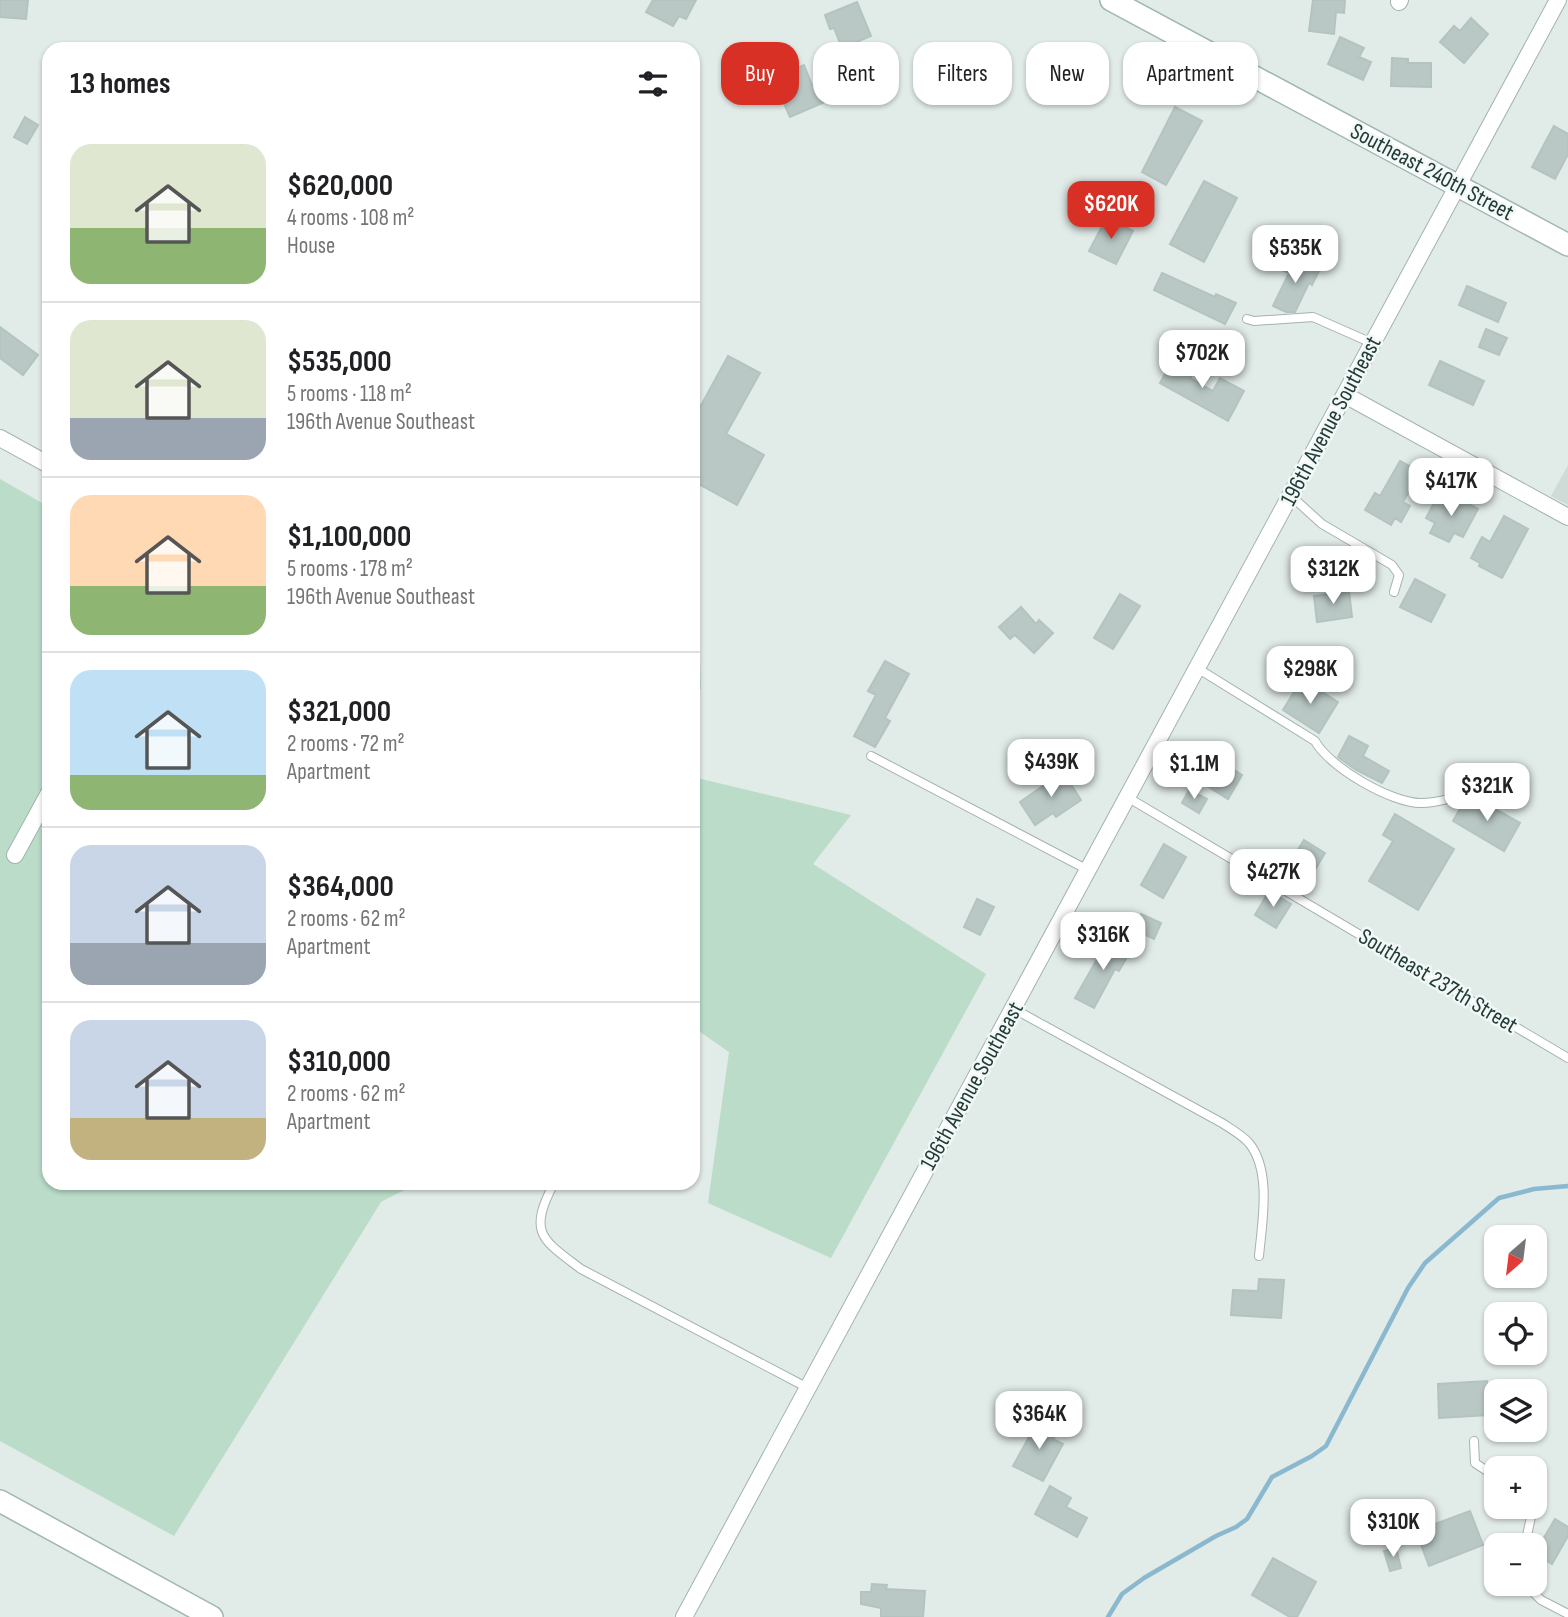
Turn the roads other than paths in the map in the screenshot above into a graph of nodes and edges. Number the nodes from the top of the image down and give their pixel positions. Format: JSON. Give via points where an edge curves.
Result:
{"nodes":[{"id":1,"x":1111,"y":0,"type":"edge"},
{"id":2,"x":1558,"y":0,"type":"edge"},
{"id":3,"x":1458,"y":186,"type":"junction"},
{"id":4,"x":1568,"y":245,"type":"edge"},
{"id":5,"x":1247,"y":319,"type":"dead end"},
{"id":6,"x":1373,"y":344,"type":"junction"},
{"id":7,"x":1345,"y":395,"type":"junction"},
{"id":8,"x":0,"y":438,"type":"edge"},
{"id":9,"x":42,"y":461,"type":"edge"},
{"id":10,"x":1290,"y":495,"type":"junction"},
{"id":11,"x":1568,"y":516,"type":"edge"},
{"id":12,"x":1394,"y":592,"type":"dead end"},
{"id":13,"x":1197,"y":668,"type":"junction"},
{"id":14,"x":871,"y":756,"type":"dead end"},
{"id":15,"x":1496,"y":782,"type":"dead end"},
{"id":16,"x":1128,"y":797,"type":"junction"},
{"id":17,"x":42,"y":806,"type":"edge"},
{"id":18,"x":15,"y":855,"type":"dead end"},
{"id":19,"x":1088,"y":870,"type":"junction"},
{"id":20,"x":1014,"y":1009,"type":"junction"},
{"id":21,"x":1568,"y":1058,"type":"edge"},
{"id":22,"x":550,"y":1190,"type":"edge"},
{"id":23,"x":1259,"y":1256,"type":"dead end"},
{"id":24,"x":808,"y":1388,"type":"junction"},
{"id":25,"x":1474,"y":1441,"type":"dead end"},
{"id":26,"x":1484,"y":1469,"type":"edge"},
{"id":27,"x":0,"y":1501,"type":"edge"},
{"id":28,"x":1537,"y":1596,"type":"edge"},
{"id":29,"x":1568,"y":1614,"type":"edge"},
{"id":30,"x":212,"y":1617,"type":"edge"},
{"id":31,"x":684,"y":1617,"type":"edge"}],
"edges":[{"from":1,"to":3,"type":"main road","name":"Southeast 240th Street"},
{"from":2,"to":3,"type":"street","name":"196th Avenue Southeast"},
{"from":3,"to":4,"type":"main road","name":"Southeast 240th Street"},
{"from":3,"to":6,"type":"street","name":"196th Avenue Southeast"},
{"from":5,"to":6,"type":"lane","via":[[1313,317]]},
{"from":6,"to":7,"type":"street","name":"196th Avenue Southeast"},
{"from":7,"to":10,"type":"street","name":"196th Avenue Southeast"},
{"from":7,"to":11,"type":"street"},
{"from":8,"to":9,"type":"street"},
{"from":10,"to":12,"type":"lane","via":[[1322,524],[1392,565],[1399,575]]},
{"from":10,"to":13,"type":"street","name":"196th Avenue Southeast"},
{"from":13,"to":15,"type":"lane","via":[[1315,741],[1333,764],[1382,792],[1420,803]]},
{"from":13,"to":16,"type":"street","name":"196th Avenue Southeast"},
{"from":14,"to":19,"type":"lane"},
{"from":16,"to":19,"type":"street","name":"196th Avenue Southeast"},
{"from":16,"to":21,"type":"lane","name":"Southeast 237th Street"},
{"from":17,"to":18,"type":"street"},
{"from":19,"to":20,"type":"street","name":"196th Avenue Southeast"},
{"from":20,"to":23,"type":"lane","via":[[1248,1142],[1259,1165],[1264,1194]]},
{"from":20,"to":24,"type":"street","name":"196th Avenue Southeast"},
{"from":22,"to":24,"type":"lane","via":[[540,1221],[542,1236],[558,1252],[581,1269]]},
{"from":24,"to":31,"type":"street","name":"196th Avenue Southeast"},
{"from":25,"to":26,"type":"lane","via":[[1475,1463]]},
{"from":27,"to":30,"type":"main road"},
{"from":28,"to":29,"type":"lane"}]}
